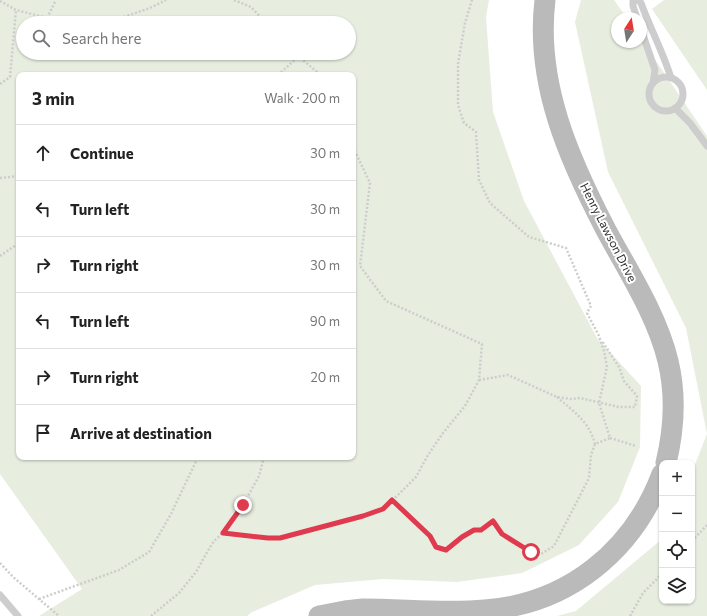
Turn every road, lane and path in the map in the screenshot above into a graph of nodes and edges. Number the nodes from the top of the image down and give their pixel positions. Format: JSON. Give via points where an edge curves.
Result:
{"nodes":[{"id":1,"x":56,"y":0,"type":"edge"},
{"id":2,"x":166,"y":0,"type":"edge"},
{"id":3,"x":234,"y":0,"type":"edge"},
{"id":4,"x":472,"y":0,"type":"edge"},
{"id":5,"x":545,"y":0,"type":"edge"},
{"id":6,"x":633,"y":0,"type":"edge"},
{"id":7,"x":638,"y":0,"type":"edge"},
{"id":8,"x":0,"y":1,"type":"edge"},
{"id":9,"x":16,"y":10,"type":"junction"},
{"id":10,"x":635,"y":12,"type":"edge"},
{"id":11,"x":39,"y":16,"type":"edge"},
{"id":12,"x":48,"y":16,"type":"edge"},
{"id":13,"x":127,"y":16,"type":"edge"},
{"id":14,"x":259,"y":16,"type":"edge"},
{"id":15,"x":647,"y":47,"type":"edge"},
{"id":16,"x":295,"y":60,"type":"edge"},
{"id":17,"x":302,"y":60,"type":"edge"},
{"id":18,"x":281,"y":72,"type":"edge"},
{"id":19,"x":317,"y":72,"type":"edge"},
{"id":20,"x":671,"y":78,"type":"junction"},
{"id":21,"x":653,"y":83,"type":"junction"},
{"id":22,"x":0,"y":84,"type":"edge"},
{"id":23,"x":675,"y":108,"type":"junction"},
{"id":24,"x":707,"y":146,"type":"edge"},
{"id":25,"x":356,"y":154,"type":"edge"},
{"id":26,"x":16,"y":176,"type":"edge"},
{"id":27,"x":0,"y":178,"type":"edge"},
{"id":28,"x":16,"y":245,"type":"edge"},
{"id":29,"x":0,"y":256,"type":"edge"},
{"id":30,"x":599,"y":336,"type":"junction"},
{"id":31,"x":479,"y":380,"type":"junction"},
{"id":32,"x":557,"y":397,"type":"junction"},
{"id":33,"x":599,"y":403,"type":"junction"},
{"id":34,"x":610,"y":438,"type":"junction"},
{"id":35,"x":595,"y":444,"type":"junction"},
{"id":36,"x":636,"y":446,"type":"dead end"},
{"id":37,"x":197,"y":460,"type":"edge"},
{"id":38,"x":263,"y":460,"type":"edge"},
{"id":39,"x":667,"y":460,"type":"edge"},
{"id":40,"x":659,"y":482,"type":"edge"},
{"id":41,"x":392,"y":500,"type":"junction"},
{"id":42,"x":707,"y":525,"type":"edge"},
{"id":43,"x":223,"y":533,"type":"junction"},
{"id":44,"x":695,"y":538,"type":"edge"},
{"id":45,"x":0,"y":563,"type":"edge"},
{"id":46,"x":659,"y":576,"type":"edge"},
{"id":47,"x":0,"y":595,"type":"edge"},
{"id":48,"x":39,"y":599,"type":"junction"},
{"id":49,"x":18,"y":616,"type":"edge"},
{"id":50,"x":59,"y":616,"type":"edge"},
{"id":51,"x":151,"y":616,"type":"edge"},
{"id":52,"x":320,"y":616,"type":"edge"},
{"id":53,"x":630,"y":616,"type":"edge"}],
"edges":[{"from":1,"to":12,"type":"path"},
{"from":2,"to":13,"type":"path"},
{"from":3,"to":14,"type":"path","via":[[251,7]]},
{"from":4,"to":30,"type":"path","via":[[458,64],[458,105],[464,123],[476,132],[479,180],[490,203],[529,237],[566,248],[591,306],[587,313]]},
{"from":5,"to":39,"type":"main road","name":"Henry Lawson Drive","via":[[545,59],[558,122],[596,208],[654,321],[668,361],[673,414]]},
{"from":6,"to":10,"type":"lane"},
{"from":7,"to":20,"type":"lane"},
{"from":8,"to":9,"type":"path"},
{"from":9,"to":11,"type":"path"},
{"from":9,"to":22,"type":"path","via":[[10,77]]},
{"from":15,"to":21,"type":"lane","via":[[655,70]]},
{"from":16,"to":18,"type":"path"},
{"from":17,"to":19,"type":"path"},
{"from":20,"to":21,"type":"lane","via":[[663,77]]},
{"from":20,"to":23,"type":"lane","via":[[680,84],[683,92],[682,99]]},
{"from":21,"to":23,"type":"lane","via":[[650,98],[654,105],[664,110]]},
{"from":23,"to":24,"type":"lane"},
{"from":25,"to":31,"type":"path","via":[[370,184],[360,266],[386,301],[482,344]]},
{"from":26,"to":27,"type":"path"},
{"from":28,"to":29,"type":"path"},
{"from":30,"to":33,"type":"path","via":[[607,367]]},
{"from":30,"to":33,"type":"path","via":[[624,381],[637,396],[635,407],[619,408]]},
{"from":31,"to":32,"type":"path","via":[[508,375]]},
{"from":31,"to":41,"type":"path","via":[[465,406],[443,433],[416,477]]},
{"from":32,"to":33,"type":"path","via":[[580,398]]},
{"from":32,"to":35,"type":"path","via":[[584,421]]},
{"from":33,"to":34,"type":"path"},
{"from":34,"to":35,"type":"path"},
{"from":34,"to":36,"type":"path"},
{"from":35,"to":41,"type":"path","via":[[591,455],[589,478],[554,546],[541,554],[516,544],[502,534],[493,521],[481,530],[474,530],[462,537],[446,550],[436,547],[430,536]]},
{"from":37,"to":48,"type":"path","via":[[171,514],[149,552],[119,570]]},
{"from":38,"to":43,"type":"path","via":[[259,476]]},
{"from":40,"to":52,"type":"main road","via":[[640,519],[618,548],[579,580],[550,595],[519,605],[485,610],[363,610]]},
{"from":41,"to":43,"type":"path","via":[[383,509],[363,516],[280,538]]},
{"from":42,"to":44,"type":"path"},
{"from":43,"to":51,"type":"path","via":[[214,541],[196,572],[179,593]]},
{"from":45,"to":48,"type":"path"},
{"from":46,"to":53,"type":"path","via":[[643,593]]},
{"from":47,"to":49,"type":"lane"},
{"from":48,"to":50,"type":"path"}]}
